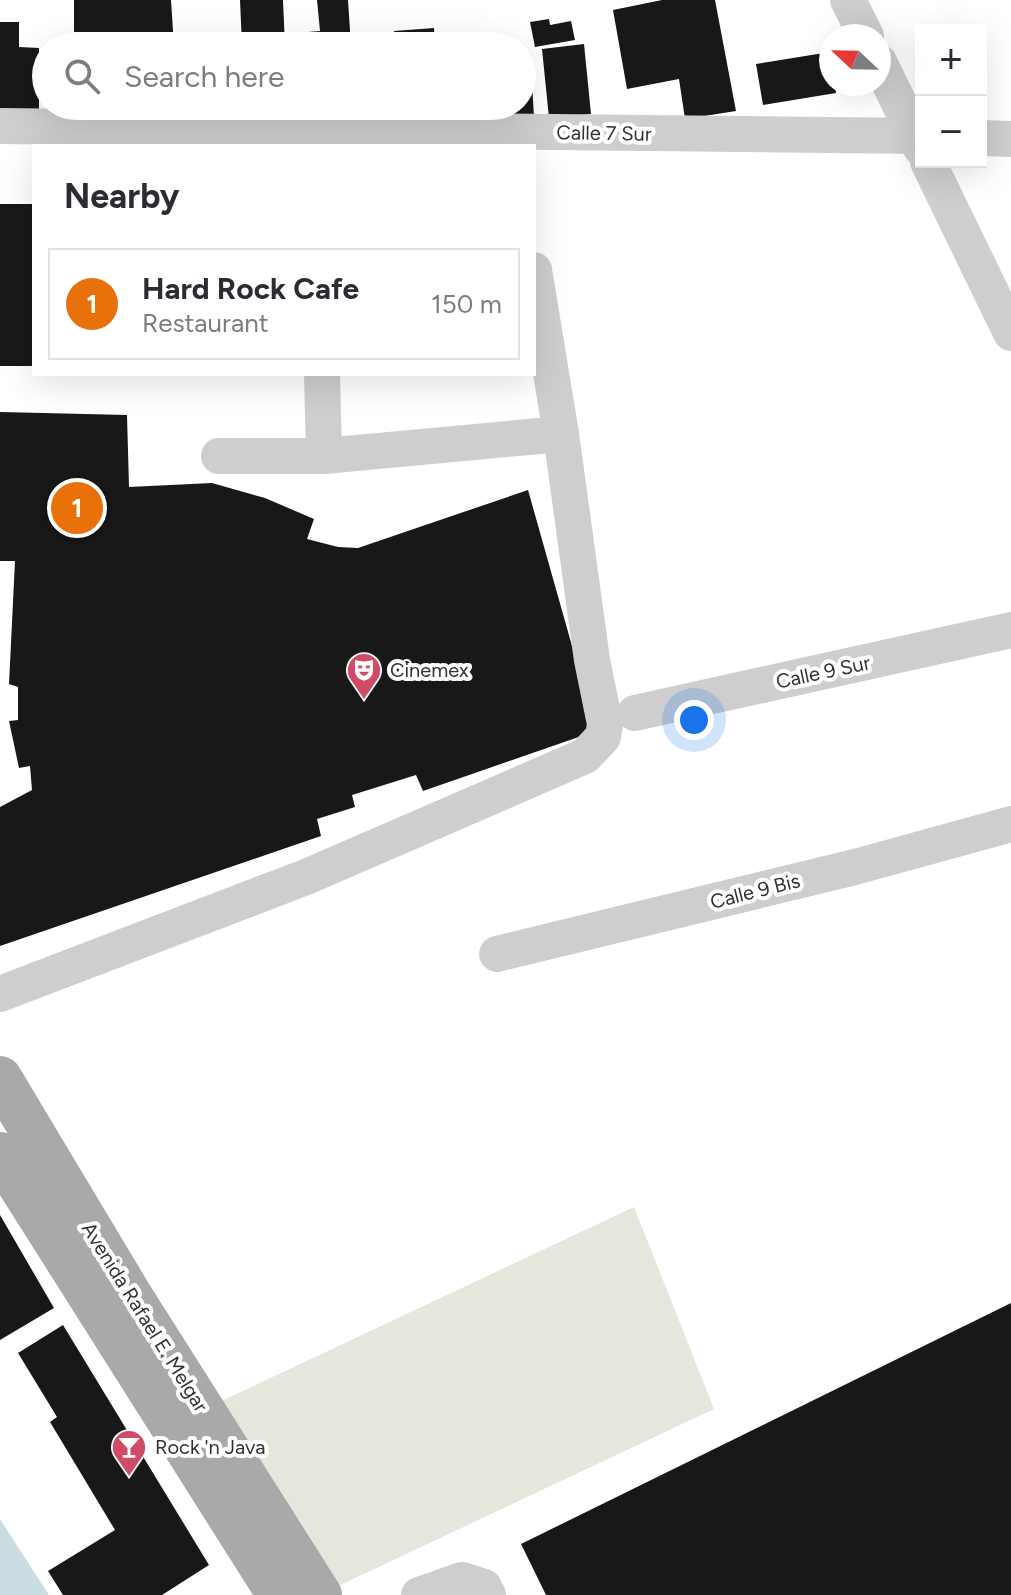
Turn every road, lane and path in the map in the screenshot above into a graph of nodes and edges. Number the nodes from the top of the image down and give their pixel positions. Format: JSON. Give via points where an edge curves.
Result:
{"nodes":[{"id":1,"x":848,"y":0,"type":"edge"},
{"id":2,"x":860,"y":24,"type":"edge"},
{"id":3,"x":891,"y":86,"type":"edge"},
{"id":4,"x":0,"y":126,"type":"edge"},
{"id":5,"x":915,"y":134,"type":"edge"},
{"id":6,"x":315,"y":138,"type":"edge"},
{"id":7,"x":987,"y":138,"type":"edge"},
{"id":8,"x":1011,"y":139,"type":"edge"},
{"id":9,"x":915,"y":146,"type":"edge"},
{"id":10,"x":932,"y":168,"type":"edge"},
{"id":11,"x":536,"y":282,"type":"edge"},
{"id":12,"x":1011,"y":333,"type":"edge"},
{"id":13,"x":322,"y":376,"type":"edge"},
{"id":14,"x":561,"y":434,"type":"junction"},
{"id":15,"x":219,"y":456,"type":"dead end"},
{"id":16,"x":324,"y":456,"type":"junction"},
{"id":17,"x":1011,"y":630,"type":"edge"},
{"id":18,"x":635,"y":713,"type":"dead end"},
{"id":19,"x":1011,"y":824,"type":"edge"},
{"id":20,"x":497,"y":954,"type":"dead end"},
{"id":21,"x":0,"y":994,"type":"edge"},
{"id":22,"x":0,"y":1078,"type":"edge"},
{"id":23,"x":0,"y":1154,"type":"edge"},
{"id":24,"x":279,"y":1595,"type":"edge"},
{"id":25,"x":320,"y":1595,"type":"edge"},
{"id":26,"x":419,"y":1595,"type":"edge"},
{"id":27,"x":488,"y":1595,"type":"edge"}],
"edges":[{"from":1,"to":2,"type":"street"},
{"from":3,"to":5,"type":"street"},
{"from":4,"to":6,"type":"street","name":"Calle 7 Sur"},
{"from":6,"to":9,"type":"street","name":"Calle 7 Sur"},
{"from":7,"to":8,"type":"street"},
{"from":10,"to":12,"type":"street"},
{"from":11,"to":14,"type":"street"},
{"from":13,"to":16,"type":"street"},
{"from":14,"to":16,"type":"street"},
{"from":14,"to":21,"type":"street","via":[[605,724],[594,749],[306,877]]},
{"from":15,"to":16,"type":"street"},
{"from":17,"to":18,"type":"street","name":"Calle 9 Sur"},
{"from":19,"to":20,"type":"street","name":"Calle 9 Bis"},
{"from":22,"to":25,"type":"main road","name":"Avenida Rafael E. Melgar"},
{"from":23,"to":24,"type":"main road","name":"Avenida Rafael E. Melgar"},
{"from":26,"to":27,"type":"street","via":[[462,1580],[484,1587]]}]}
